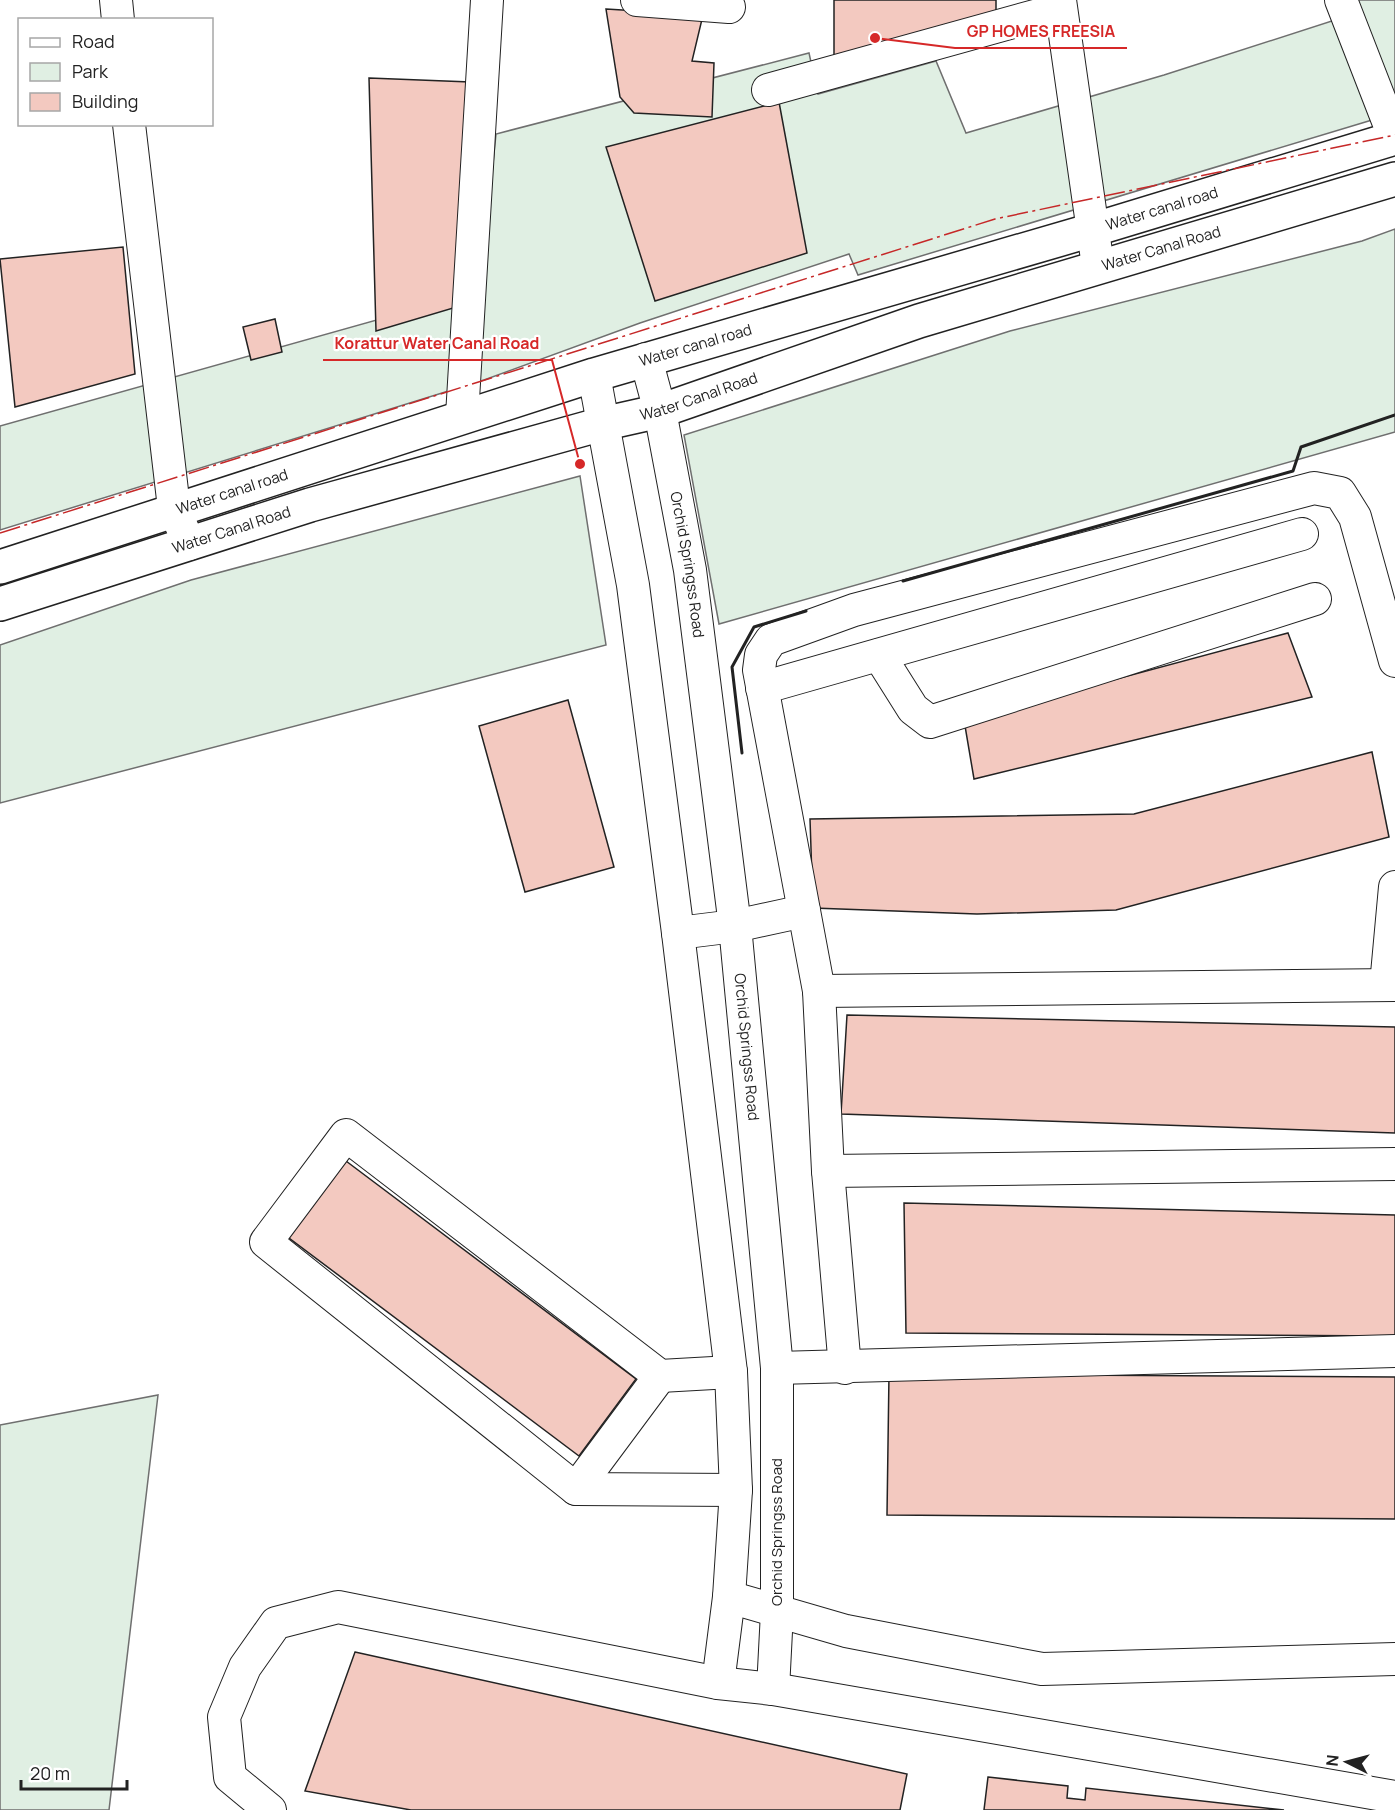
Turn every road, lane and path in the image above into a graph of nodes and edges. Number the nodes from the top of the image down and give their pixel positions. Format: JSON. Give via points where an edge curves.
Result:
{"nodes":[{"id":1,"x":116,"y":0,"type":"edge"},
{"id":2,"x":488,"y":0,"type":"edge"},
{"id":3,"x":637,"y":0,"type":"edge"},
{"id":4,"x":1341,"y":0,"type":"edge"},
{"id":5,"x":1060,"y":4,"type":"edge"},
{"id":6,"x":729,"y":7,"type":"dead end"},
{"id":7,"x":118,"y":18,"type":"edge"},
{"id":8,"x":768,"y":90,"type":"dead end"},
{"id":9,"x":129,"y":126,"type":"edge"},
{"id":10,"x":1395,"y":139,"type":"edge"},
{"id":11,"x":1395,"y":179,"type":"edge"},
{"id":12,"x":1092,"y":230,"type":"junction"},
{"id":13,"x":975,"y":264,"type":"junction"},
{"id":14,"x":1098,"y":266,"type":"junction"},
{"id":15,"x":983,"y":302,"type":"junction"},
{"id":16,"x":646,"y":359,"type":"junction"},
{"id":17,"x":594,"y":375,"type":"junction"},
{"id":18,"x":660,"y":411,"type":"junction"},
{"id":19,"x":462,"y":416,"type":"junction"},
{"id":20,"x":602,"y":424,"type":"junction"},
{"id":21,"x":174,"y":508,"type":"junction"},
{"id":22,"x":1302,"y":534,"type":"dead end"},
{"id":23,"x":189,"y":544,"type":"junction"},
{"id":24,"x":0,"y":567,"type":"edge"},
{"id":25,"x":1315,"y":599,"type":"dead end"},
{"id":26,"x":0,"y":604,"type":"edge"},
{"id":27,"x":879,"y":655,"type":"junction"},
{"id":28,"x":1395,"y":661,"type":"edge"},
{"id":29,"x":762,"y":688,"type":"junction"},
{"id":30,"x":1395,"y":887,"type":"edge"},
{"id":31,"x":804,"y":911,"type":"junction"},
{"id":32,"x":735,"y":926,"type":"junction"},
{"id":33,"x":678,"y":933,"type":"junction"},
{"id":34,"x":1390,"y":985,"type":"edge"},
{"id":35,"x":819,"y":991,"type":"junction"},
{"id":36,"x":1395,"y":1164,"type":"edge"},
{"id":37,"x":828,"y":1171,"type":"junction"},
{"id":38,"x":1395,"y":1351,"type":"edge"},
{"id":39,"x":777,"y":1368,"type":"junction"},
{"id":40,"x":845,"y":1368,"type":"junction"},
{"id":41,"x":731,"y":1372,"type":"junction"},
{"id":42,"x":660,"y":1376,"type":"junction"},
{"id":43,"x":576,"y":1489,"type":"junction"},
{"id":44,"x":736,"y":1490,"type":"junction"},
{"id":45,"x":729,"y":1597,"type":"junction"},
{"id":46,"x":777,"y":1612,"type":"junction"},
{"id":47,"x":1395,"y":1659,"type":"edge"},
{"id":48,"x":718,"y":1683,"type":"junction"},
{"id":49,"x":773,"y":1689,"type":"junction"},
{"id":50,"x":1395,"y":1797,"type":"edge"},
{"id":51,"x":270,"y":1810,"type":"edge"}],
"edges":[{"from":1,"to":7,"type":"street"},
{"from":2,"to":19,"type":"street"},
{"from":3,"to":6,"type":"street"},
{"from":4,"to":10,"type":"street"},
{"from":5,"to":8,"type":"street"},
{"from":5,"to":12,"type":"street"},
{"from":9,"to":21,"type":"street"},
{"from":10,"to":12,"type":"main road","name":"Water canal road"},
{"from":11,"to":14,"type":"main road","name":"Water Canal Road"},
{"from":12,"to":13,"type":"main road","name":"Water canal road"},
{"from":12,"to":14,"type":"street"},
{"from":13,"to":15,"type":"main road"},
{"from":13,"to":16,"type":"main road","name":"Water canal road"},
{"from":14,"to":15,"type":"main road","name":"Water Canal Road"},
{"from":15,"to":18,"type":"main road","name":"Water Canal Road"},
{"from":16,"to":17,"type":"main road","name":"Water canal road"},
{"from":16,"to":18,"type":"street","name":"Orchid Springss Road"},
{"from":17,"to":19,"type":"main road","name":"Water canal road"},
{"from":17,"to":20,"type":"street"},
{"from":18,"to":20,"type":"main road","name":"Water Canal Road"},
{"from":18,"to":32,"type":"street","name":"Orchid Springss Road","via":[[690,570]]},
{"from":19,"to":21,"type":"main road","name":"Water canal road"},
{"from":20,"to":23,"type":"main road","name":"Water Canal Road","via":[[310,505]]},
{"from":20,"to":33,"type":"street","via":[[633,585]]},
{"from":21,"to":23,"type":"street"},
{"from":21,"to":24,"type":"main road","name":"Water canal road"},
{"from":22,"to":27,"type":"street"},
{"from":23,"to":26,"type":"main road","name":"Water Canal Road"},
{"from":25,"to":27,"type":"street","via":[[930,722],[913,709]]},
{"from":27,"to":29,"type":"street"},
{"from":28,"to":29,"type":"street","via":[[1355,517],[1340,493],[1314,488],[854,610],[771,640],[761,655]]},
{"from":29,"to":31,"type":"street"},
{"from":30,"to":34,"type":"street"},
{"from":31,"to":32,"type":"street"},
{"from":31,"to":35,"type":"street"},
{"from":32,"to":33,"type":"street"},
{"from":32,"to":39,"type":"street","name":"Orchid Springss Road"},
{"from":33,"to":41,"type":"street"},
{"from":34,"to":35,"type":"street"},
{"from":35,"to":37,"type":"street"},
{"from":36,"to":37,"type":"street"},
{"from":37,"to":40,"type":"street"},
{"from":38,"to":40,"type":"street"},
{"from":39,"to":40,"type":"street"},
{"from":39,"to":46,"type":"street","name":"Orchid Springss Road"},
{"from":41,"to":42,"type":"street"},
{"from":41,"to":44,"type":"street"},
{"from":42,"to":43,"type":"street"},
{"from":42,"to":43,"type":"street","via":[[346,1135],[266,1242]]},
{"from":43,"to":44,"type":"street"},
{"from":44,"to":45,"type":"street"},
{"from":45,"to":46,"type":"street"},
{"from":45,"to":48,"type":"street"},
{"from":46,"to":47,"type":"street","via":[[846,1630],[1042,1669]]},
{"from":46,"to":49,"type":"street","name":"Orchid Springss Road"},
{"from":48,"to":49,"type":"street"},
{"from":48,"to":51,"type":"street","via":[[338,1607],[276,1623],[245,1667],[224,1718],[230,1778]]},
{"from":49,"to":50,"type":"street"}]}
